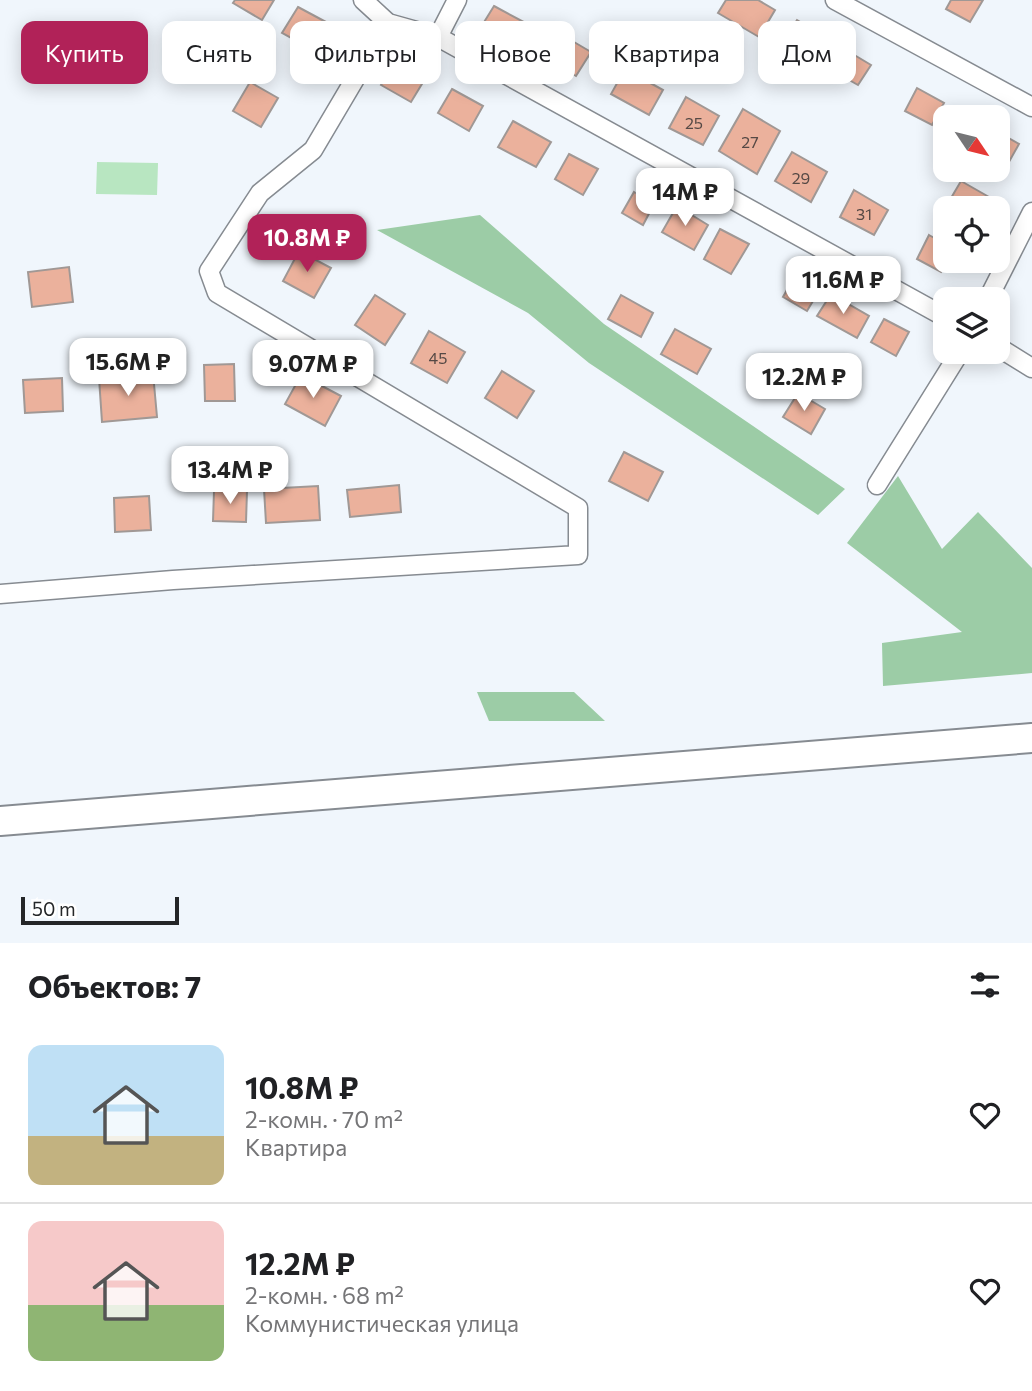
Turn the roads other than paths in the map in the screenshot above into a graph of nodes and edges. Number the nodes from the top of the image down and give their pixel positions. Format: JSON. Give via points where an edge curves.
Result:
{"nodes":[{"id":1,"x":363,"y":0,"type":"edge"},
{"id":2,"x":457,"y":0,"type":"edge"},
{"id":3,"x":835,"y":0,"type":"edge"},
{"id":4,"x":386,"y":21,"type":"edge"},
{"id":5,"x":441,"y":31,"type":"edge"},
{"id":6,"x":441,"y":39,"type":"edge"},
{"id":7,"x":352,"y":84,"type":"edge"},
{"id":8,"x":1032,"y":107,"type":"edge"},
{"id":9,"x":1032,"y":212,"type":"edge"},
{"id":10,"x":994,"y":287,"type":"edge"},
{"id":11,"x":933,"y":310,"type":"edge"},
{"id":12,"x":1010,"y":354,"type":"edge"},
{"id":13,"x":953,"y":364,"type":"edge"},
{"id":14,"x":1032,"y":368,"type":"edge"},
{"id":15,"x":877,"y":485,"type":"dead end"},
{"id":16,"x":0,"y":594,"type":"edge"},
{"id":17,"x":1032,"y":738,"type":"edge"},
{"id":18,"x":0,"y":821,"type":"edge"}],
"edges":[{"from":1,"to":4,"type":"street"},
{"from":2,"to":5,"type":"street"},
{"from":3,"to":8,"type":"street"},
{"from":6,"to":11,"type":"street"},
{"from":7,"to":16,"type":"street","via":[[313,150],[260,193],[209,271],[216,293],[578,508],[578,555]]},
{"from":9,"to":10,"type":"street"},
{"from":12,"to":14,"type":"street"},
{"from":13,"to":15,"type":"street"},
{"from":17,"to":18,"type":"main road"}]}
